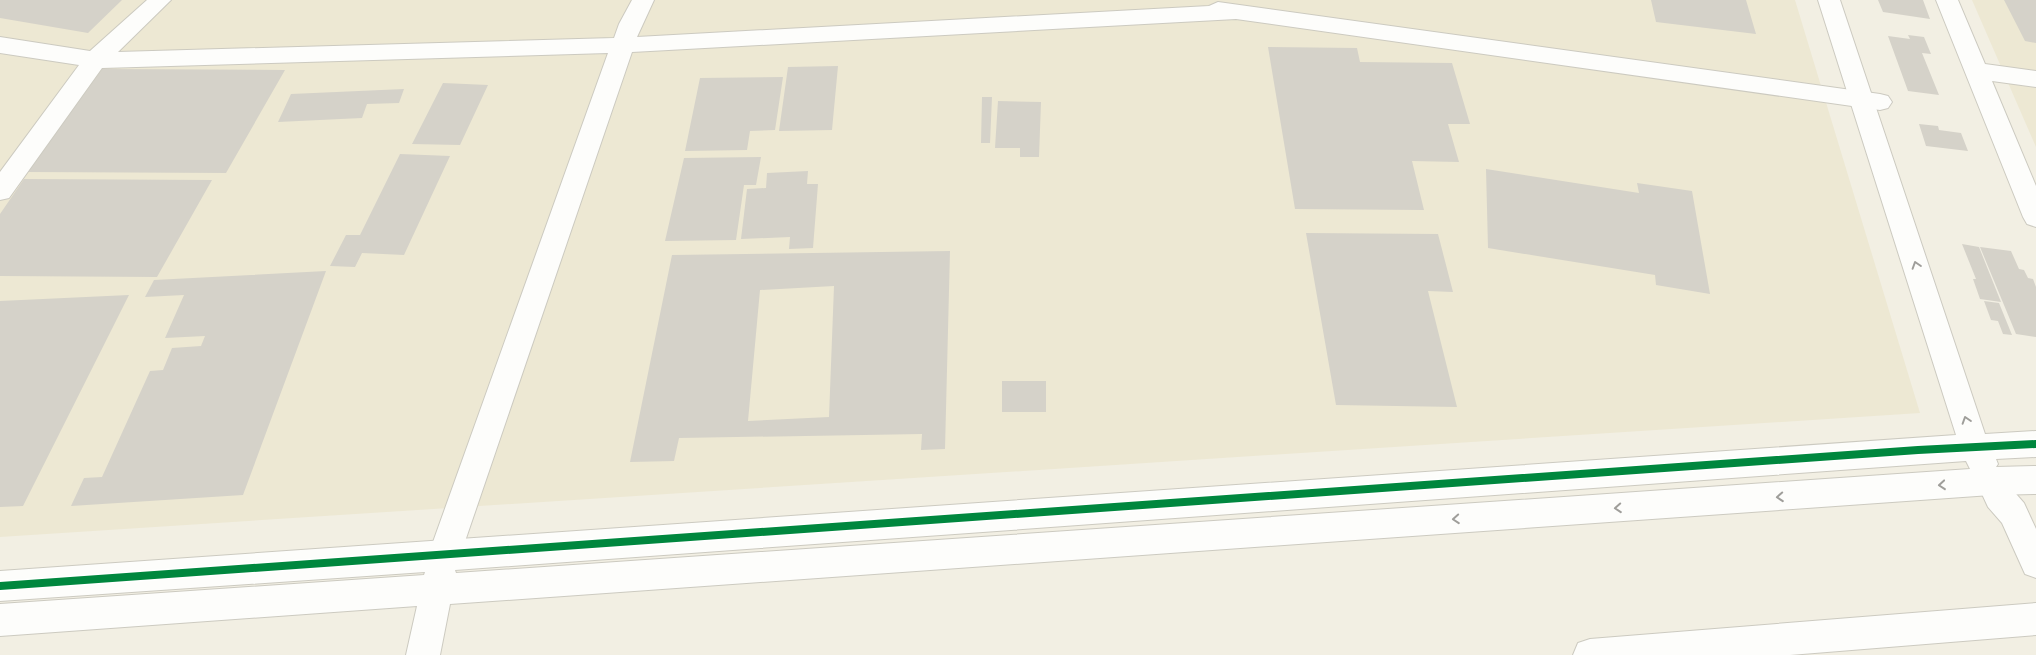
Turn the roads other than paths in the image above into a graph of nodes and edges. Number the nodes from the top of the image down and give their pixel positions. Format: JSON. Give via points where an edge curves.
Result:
{"nodes":[{"id":1,"x":160,"y":0,"type":"edge"},
{"id":2,"x":643,"y":0,"type":"edge"},
{"id":3,"x":1150,"y":0,"type":"edge"},
{"id":4,"x":1829,"y":0,"type":"edge"},
{"id":5,"x":1844,"y":0,"type":"edge"},
{"id":6,"x":1946,"y":0,"type":"edge"},
{"id":7,"x":1236,"y":12,"type":"junction"},
{"id":8,"x":0,"y":44,"type":"edge"},
{"id":9,"x":623,"y":45,"type":"junction"},
{"id":10,"x":94,"y":60,"type":"junction"},
{"id":11,"x":1976,"y":71,"type":"junction"},
{"id":12,"x":2036,"y":79,"type":"edge"},
{"id":13,"x":1871,"y":101,"type":"junction"},
{"id":14,"x":0,"y":191,"type":"edge"},
{"id":15,"x":2036,"y":216,"type":"edge"},
{"id":16,"x":2036,"y":444,"type":"edge"},
{"id":17,"x":1984,"y":447,"type":"junction"},
{"id":18,"x":2036,"y":480,"type":"edge"},
{"id":19,"x":1998,"y":481,"type":"junction"},
{"id":20,"x":444,"y":556,"type":"junction"},
{"id":21,"x":2036,"y":563,"type":"edge"},
{"id":22,"x":0,"y":586,"type":"edge"},
{"id":23,"x":437,"y":590,"type":"junction"},
{"id":24,"x":2036,"y":619,"type":"edge"},
{"id":25,"x":0,"y":620,"type":"edge"},
{"id":26,"x":422,"y":655,"type":"edge"},
{"id":27,"x":1590,"y":655,"type":"edge"}],
"edges":[{"from":1,"to":10,"type":"street"},
{"from":2,"to":9,"type":"street"},
{"from":3,"to":7,"type":"street"},
{"from":4,"to":13,"type":"street"},
{"from":5,"to":13,"type":"street"},
{"from":6,"to":11,"type":"street"},
{"from":7,"to":9,"type":"street"},
{"from":7,"to":13,"type":"street"},
{"from":8,"to":10,"type":"street"},
{"from":9,"to":10,"type":"street"},
{"from":9,"to":20,"type":"street"},
{"from":10,"to":14,"type":"street"},
{"from":11,"to":12,"type":"street"},
{"from":11,"to":15,"type":"street"},
{"from":13,"to":17,"type":"street"},
{"from":16,"to":17,"type":"street"},
{"from":17,"to":19,"type":"street"},
{"from":17,"to":20,"type":"street"},
{"from":18,"to":19,"type":"street"},
{"from":19,"to":21,"type":"street","via":[[1999,497],[2013,513]]},
{"from":19,"to":23,"type":"street","one_way":true},
{"from":20,"to":22,"type":"street"},
{"from":20,"to":23,"type":"street"},
{"from":23,"to":25,"type":"street"},
{"from":23,"to":26,"type":"street"},
{"from":24,"to":27,"type":"street"}]}
